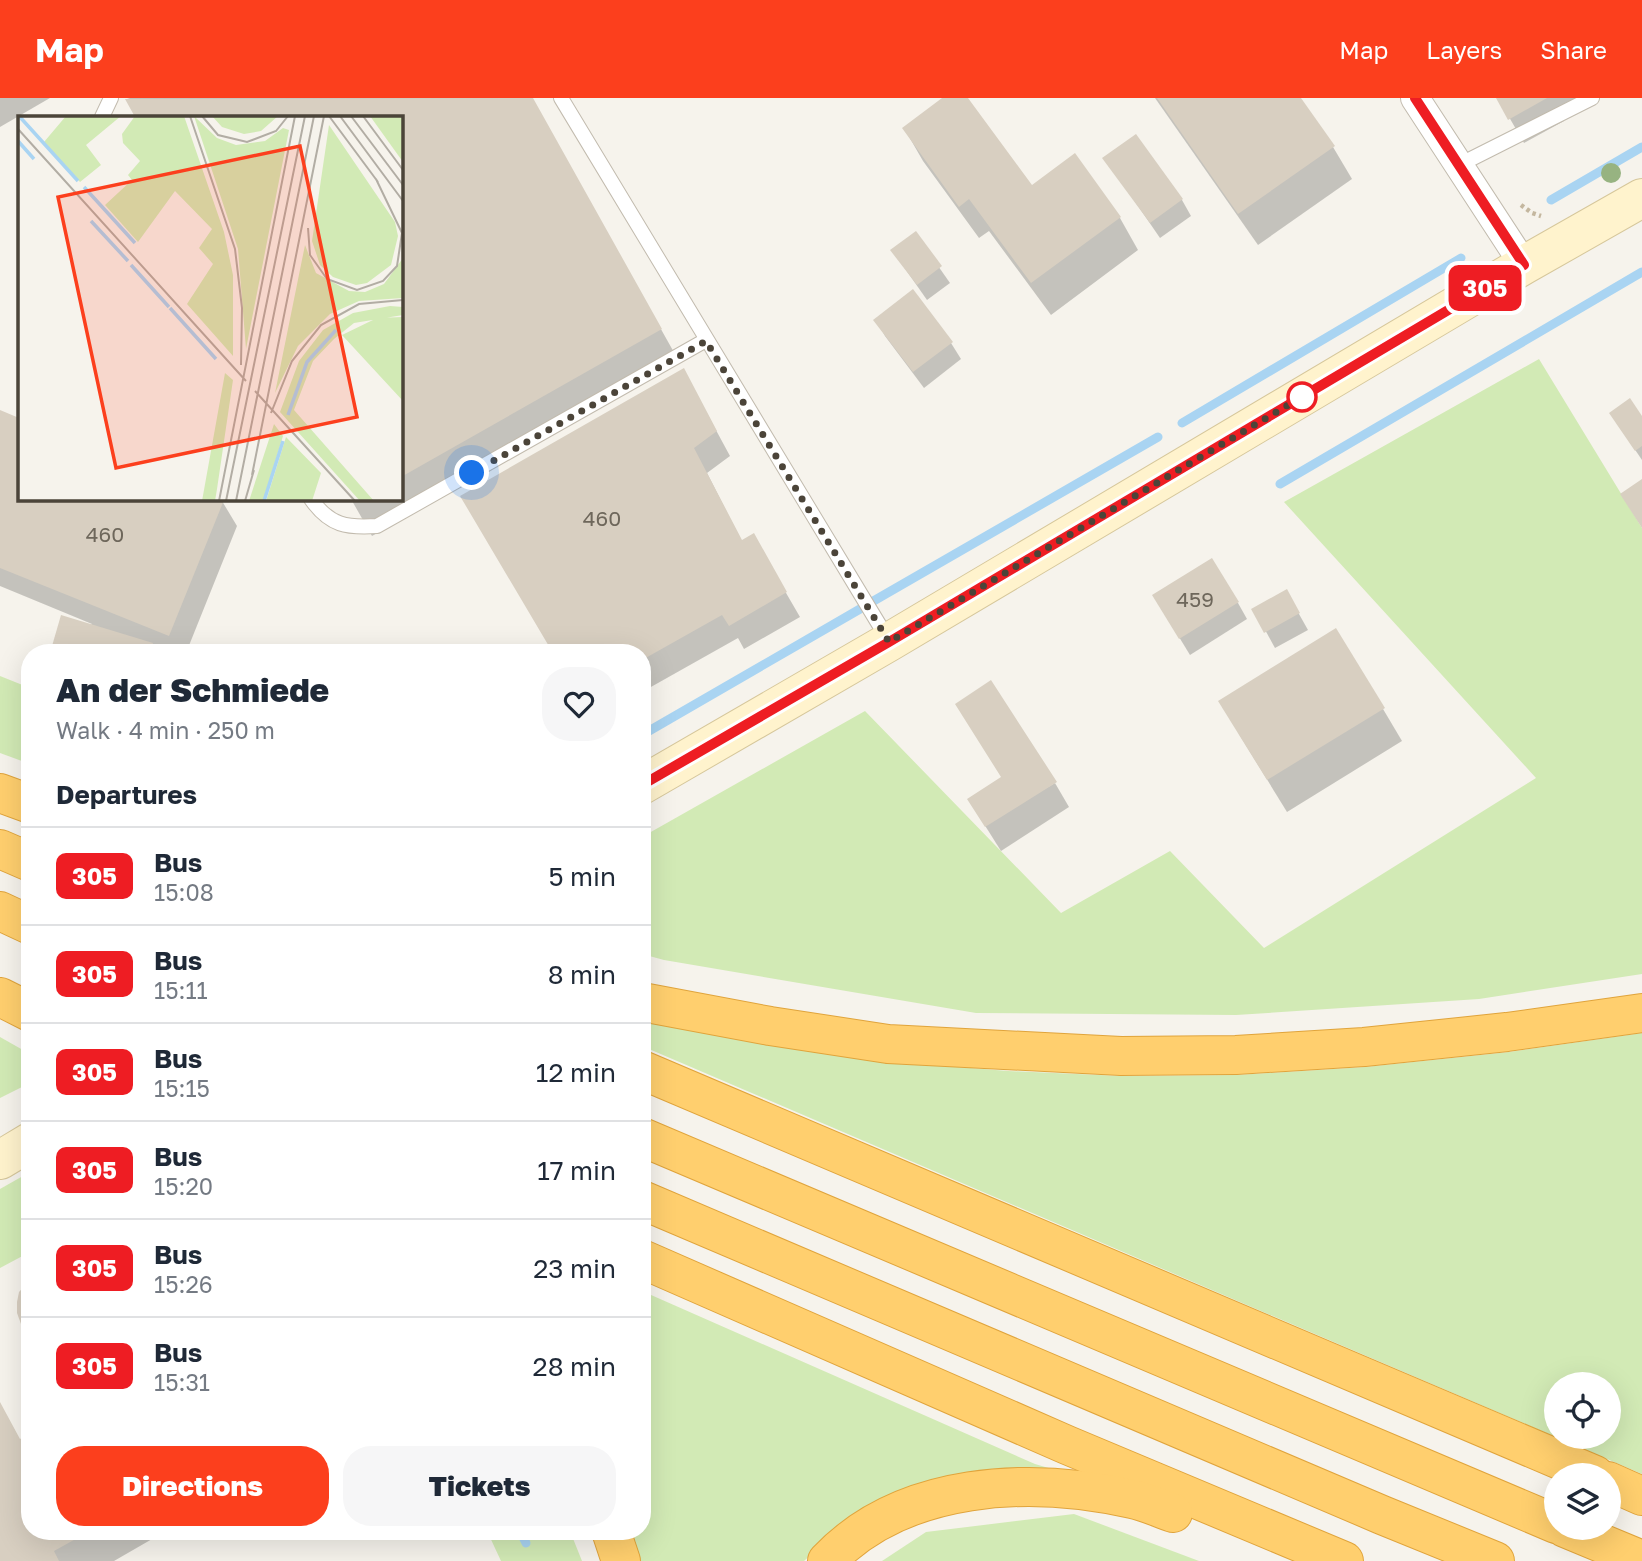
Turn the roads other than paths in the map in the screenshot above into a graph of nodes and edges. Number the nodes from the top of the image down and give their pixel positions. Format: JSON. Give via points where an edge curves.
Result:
{"nodes":[{"id":1,"x":111,"y":98,"type":"edge"},
{"id":2,"x":561,"y":98,"type":"edge"},
{"id":3,"x":1415,"y":98,"type":"edge"},
{"id":4,"x":1592,"y":98,"type":"edge"},
{"id":5,"x":103,"y":116,"type":"edge"},
{"id":6,"x":1459,"y":165,"type":"junction"},
{"id":7,"x":1642,"y":198,"type":"edge"},
{"id":8,"x":1524,"y":265,"type":"junction"},
{"id":9,"x":706,"y":341,"type":"junction"},
{"id":10,"x":312,"y":500,"type":"edge"},
{"id":11,"x":889,"y":642,"type":"junction"},
{"id":12,"x":651,"y":780,"type":"edge"},
{"id":13,"x":0,"y":793,"type":"edge"},
{"id":14,"x":21,"y":801,"type":"edge"},
{"id":15,"x":0,"y":849,"type":"edge"},
{"id":16,"x":21,"y":858,"type":"edge"},
{"id":17,"x":0,"y":911,"type":"edge"},
{"id":18,"x":21,"y":921,"type":"edge"},
{"id":19,"x":0,"y":971,"type":"edge"},
{"id":20,"x":21,"y":982,"type":"edge"},
{"id":21,"x":0,"y":997,"type":"edge"},
{"id":22,"x":651,"y":1004,"type":"edge"},
{"id":23,"x":21,"y":1008,"type":"edge"},
{"id":24,"x":1642,"y":1013,"type":"edge"},
{"id":25,"x":651,"y":1074,"type":"edge"},
{"id":26,"x":651,"y":1141,"type":"edge"},
{"id":27,"x":21,"y":1147,"type":"edge"},
{"id":28,"x":0,"y":1160,"type":"edge"},
{"id":29,"x":651,"y":1204,"type":"edge"},
{"id":30,"x":651,"y":1263,"type":"edge"},
{"id":31,"x":1566,"y":1463,"type":"edge"},
{"id":32,"x":1621,"y":1487,"type":"edge"},
{"id":33,"x":1642,"y":1496,"type":"edge"},
{"id":34,"x":1544,"y":1519,"type":"edge"},
{"id":35,"x":614,"y":1540,"type":"edge"},
{"id":36,"x":1594,"y":1540,"type":"edge"},
{"id":37,"x":1642,"y":1560,"type":"edge"},
{"id":38,"x":621,"y":1561,"type":"edge"},
{"id":39,"x":827,"y":1561,"type":"edge"},
{"id":40,"x":1301,"y":1561,"type":"edge"},
{"id":41,"x":1344,"y":1561,"type":"edge"},
{"id":42,"x":1495,"y":1561,"type":"edge"}],
"edges":[{"from":1,"to":5,"type":"lane"},
{"from":2,"to":9,"type":"lane"},
{"from":3,"to":6,"type":"street"},
{"from":4,"to":6,"type":"lane"},
{"from":6,"to":8,"type":"street"},
{"from":7,"to":8,"type":"main road"},
{"from":8,"to":11,"type":"main road"},
{"from":9,"to":10,"type":"lane","via":[[377,526],[349,528],[328,517]]},
{"from":9,"to":11,"type":"lane"},
{"from":11,"to":12,"type":"main road"},
{"from":13,"to":14,"type":"highway"},
{"from":15,"to":16,"type":"highway"},
{"from":17,"to":18,"type":"highway"},
{"from":19,"to":20,"type":"highway"},
{"from":21,"to":23,"type":"highway"},
{"from":22,"to":24,"type":"highway","via":[[888,1044],[1121,1056],[1364,1047]]},
{"from":25,"to":31,"type":"highway"},
{"from":26,"to":34,"type":"highway"},
{"from":27,"to":28,"type":"main road"},
{"from":29,"to":42,"type":"highway"},
{"from":30,"to":41,"type":"highway"},
{"from":32,"to":33,"type":"highway"},
{"from":35,"to":38,"type":"highway"},
{"from":36,"to":37,"type":"highway"},
{"from":39,"to":40,"type":"highway","via":[[886,1516],[940,1497],[996,1487],[1064,1488],[1134,1499]]}]}
